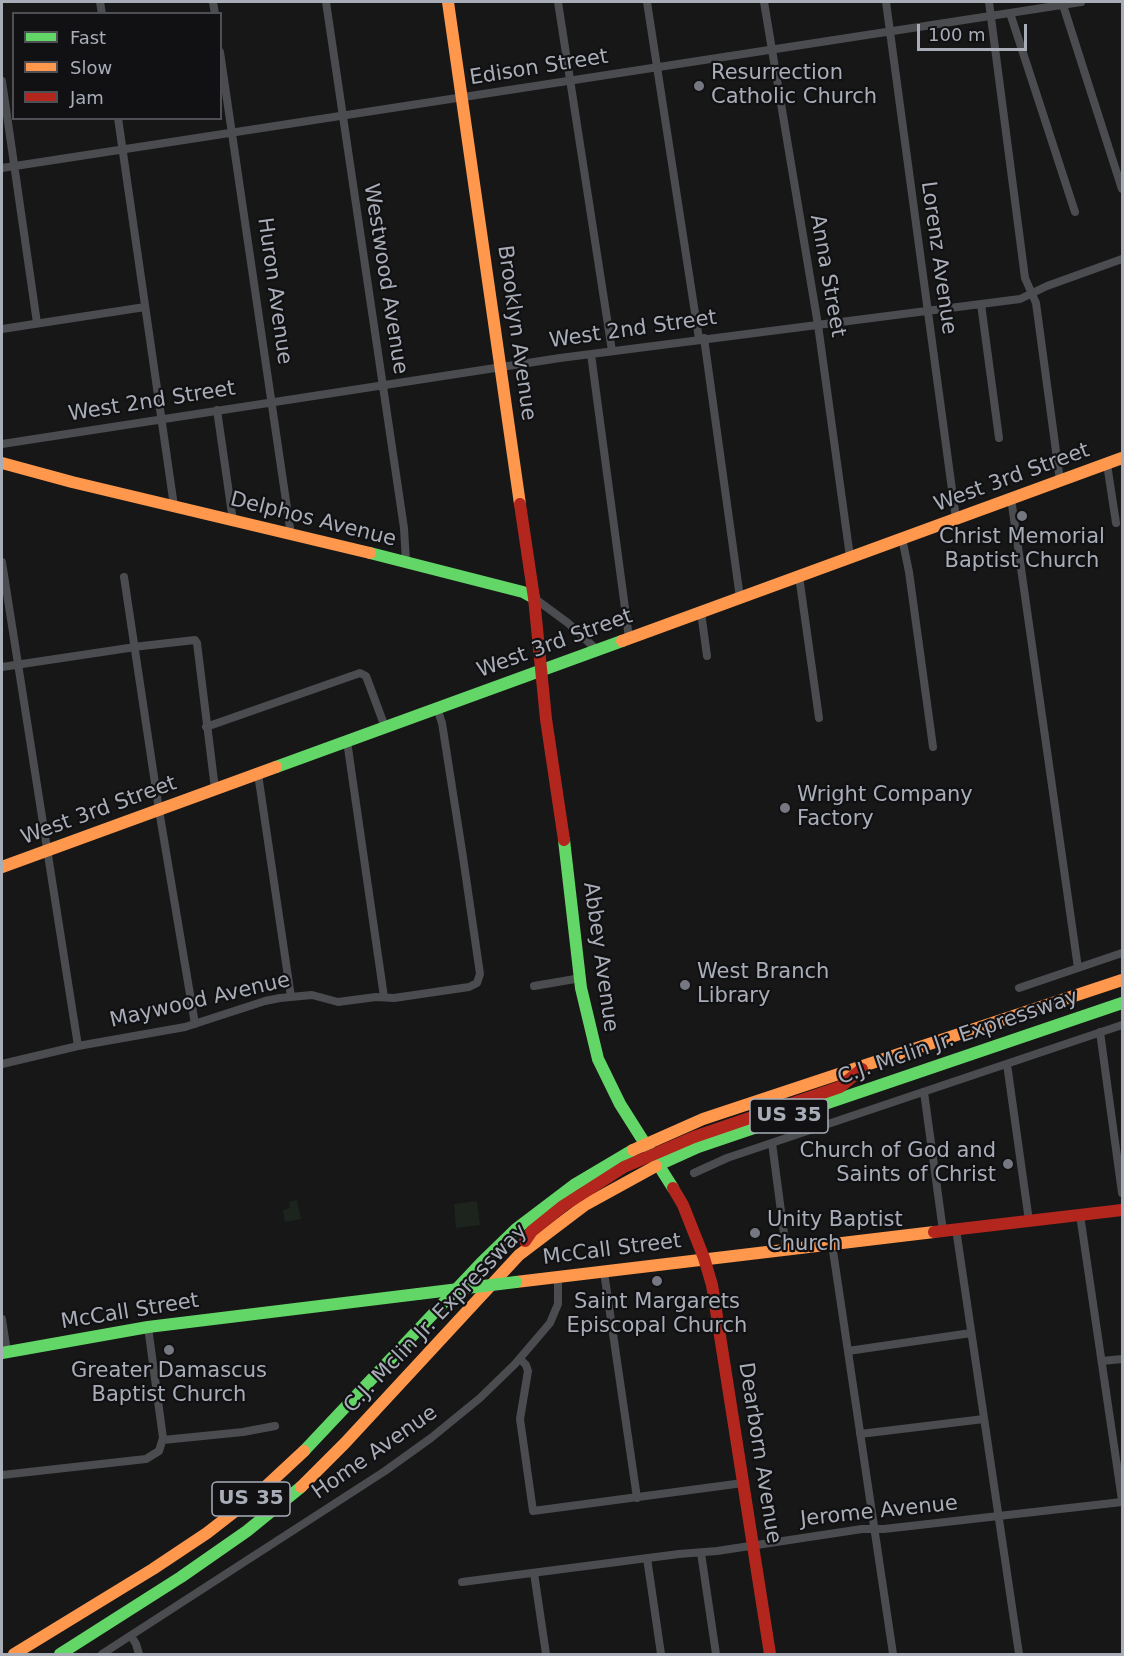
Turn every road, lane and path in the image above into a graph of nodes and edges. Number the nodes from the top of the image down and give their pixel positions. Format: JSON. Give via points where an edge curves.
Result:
{"nodes":[{"id":1,"x":326,"y":2,"type":"edge"},
{"id":2,"x":448,"y":2,"type":"edge"},
{"id":3,"x":558,"y":2,"type":"edge"},
{"id":4,"x":647,"y":2,"type":"edge"},
{"id":5,"x":764,"y":2,"type":"edge"},
{"id":6,"x":886,"y":2,"type":"edge"},
{"id":7,"x":988,"y":2,"type":"edge"},
{"id":8,"x":1082,"y":2,"type":"edge"},
{"id":9,"x":1063,"y":5,"type":"junction"},
{"id":10,"x":1010,"y":13,"type":"junction"},
{"id":11,"x":990,"y":16,"type":"junction"},
{"id":12,"x":890,"y":32,"type":"junction"},
{"id":13,"x":771,"y":50,"type":"junction"},
{"id":14,"x":222,"y":64,"type":"edge"},
{"id":15,"x":658,"y":68,"type":"junction"},
{"id":16,"x":2,"y":81,"type":"edge"},
{"id":17,"x":570,"y":81,"type":"junction"},
{"id":18,"x":462,"y":98,"type":"junction"},
{"id":19,"x":343,"y":116,"type":"junction"},
{"id":20,"x":118,"y":120,"type":"edge"},
{"id":21,"x":233,"y":132,"type":"junction"},
{"id":22,"x":122,"y":149,"type":"junction"},
{"id":23,"x":14,"y":166,"type":"junction"},
{"id":24,"x":2,"y":168,"type":"edge"},
{"id":25,"x":1122,"y":189,"type":"edge"},
{"id":26,"x":1075,"y":212,"type":"dead end"},
{"id":27,"x":1122,"y":259,"type":"edge"},
{"id":28,"x":1032,"y":294,"type":"junction"},
{"id":29,"x":981,"y":304,"type":"junction"},
{"id":30,"x":145,"y":307,"type":"junction"},
{"id":31,"x":927,"y":310,"type":"junction"},
{"id":32,"x":37,"y":324,"type":"junction"},
{"id":33,"x":818,"y":324,"type":"junction"},
{"id":34,"x":2,"y":329,"type":"edge"},
{"id":35,"x":702,"y":339,"type":"junction"},
{"id":36,"x":612,"y":351,"type":"junction"},
{"id":37,"x":591,"y":354,"type":"junction"},
{"id":38,"x":502,"y":367,"type":"junction"},
{"id":39,"x":383,"y":385,"type":"junction"},
{"id":40,"x":272,"y":402,"type":"junction"},
{"id":41,"x":217,"y":410,"type":"junction"},
{"id":42,"x":162,"y":419,"type":"junction"},
{"id":43,"x":999,"y":438,"type":"dead end"},
{"id":44,"x":2,"y":444,"type":"edge"},
{"id":45,"x":1122,"y":458,"type":"edge"},
{"id":46,"x":2,"y":463,"type":"edge"},
{"id":47,"x":1107,"y":464,"type":"junction"},
{"id":48,"x":1060,"y":480,"type":"junction"},
{"id":49,"x":1011,"y":498,"type":"junction"},
{"id":50,"x":174,"y":506,"type":"junction"},
{"id":51,"x":956,"y":519,"type":"junction"},
{"id":52,"x":233,"y":521,"type":"junction"},
{"id":53,"x":1116,"y":523,"type":"dead end"},
{"id":54,"x":291,"y":535,"type":"junction"},
{"id":55,"x":902,"y":538,"type":"junction"},
{"id":56,"x":850,"y":557,"type":"junction"},
{"id":57,"x":2,"y":562,"type":"edge"},
{"id":58,"x":406,"y":562,"type":"junction"},
{"id":59,"x":799,"y":576,"type":"junction"},
{"id":60,"x":124,"y":577,"type":"dead end"},
{"id":61,"x":534,"y":598,"type":"junction"},
{"id":62,"x":740,"y":598,"type":"junction"},
{"id":63,"x":700,"y":612,"type":"junction"},
{"id":64,"x":629,"y":638,"type":"junction"},
{"id":65,"x":135,"y":648,"type":"junction"},
{"id":66,"x":597,"y":650,"type":"junction"},
{"id":67,"x":706,"y":656,"type":"dead end"},
{"id":68,"x":18,"y":665,"type":"junction"},
{"id":69,"x":2,"y":667,"type":"edge"},
{"id":70,"x":541,"y":670,"type":"junction"},
{"id":71,"x":437,"y":708,"type":"junction"},
{"id":72,"x":819,"y":718,"type":"dead end"},
{"id":73,"x":206,"y":727,"type":"junction"},
{"id":74,"x":385,"y":727,"type":"junction"},
{"id":75,"x":347,"y":741,"type":"junction"},
{"id":76,"x":933,"y":747,"type":"dead end"},
{"id":77,"x":258,"y":774,"type":"junction"},
{"id":78,"x":215,"y":789,"type":"junction"},
{"id":79,"x":159,"y":810,"type":"junction"},
{"id":80,"x":47,"y":851,"type":"junction"},
{"id":81,"x":2,"y":867,"type":"edge"},
{"id":82,"x":1122,"y":953,"type":"edge"},
{"id":83,"x":1078,"y":968,"type":"junction"},
{"id":84,"x":580,"y":978,"type":"junction"},
{"id":85,"x":1122,"y":980,"type":"edge"},
{"id":86,"x":534,"y":986,"type":"dead end"},
{"id":87,"x":1019,"y":988,"type":"dead end"},
{"id":88,"x":291,"y":997,"type":"junction"},
{"id":89,"x":384,"y":997,"type":"junction"},
{"id":90,"x":1122,"y":1003,"type":"edge"},
{"id":91,"x":195,"y":1024,"type":"junction"},
{"id":92,"x":1122,"y":1025,"type":"edge"},
{"id":93,"x":1100,"y":1032,"type":"junction"},
{"id":94,"x":78,"y":1046,"type":"junction"},
{"id":95,"x":2,"y":1064,"type":"edge"},
{"id":96,"x":1007,"y":1064,"type":"junction"},
{"id":97,"x":867,"y":1065,"type":"junction"},
{"id":98,"x":924,"y":1092,"type":"junction"},
{"id":99,"x":645,"y":1143,"type":"junction"},
{"id":100,"x":772,"y":1143,"type":"junction"},
{"id":101,"x":655,"y":1159,"type":"junction"},
{"id":102,"x":694,"y":1173,"type":"dead end"},
{"id":103,"x":1122,"y":1193,"type":"edge"},
{"id":104,"x":1122,"y":1210,"type":"edge"},
{"id":105,"x":1080,"y":1215,"type":"junction"},
{"id":106,"x":1029,"y":1221,"type":"junction"},
{"id":107,"x":956,"y":1229,"type":"junction"},
{"id":108,"x":943,"y":1231,"type":"junction"},
{"id":109,"x":832,"y":1244,"type":"junction"},
{"id":110,"x":786,"y":1249,"type":"junction"},
{"id":111,"x":704,"y":1258,"type":"junction"},
{"id":112,"x":604,"y":1272,"type":"junction"},
{"id":113,"x":558,"y":1277,"type":"junction"},
{"id":114,"x":2,"y":1319,"type":"edge"},
{"id":115,"x":148,"y":1327,"type":"junction"},
{"id":116,"x":971,"y":1333,"type":"junction"},
{"id":117,"x":848,"y":1351,"type":"junction"},
{"id":118,"x":4,"y":1352,"type":"edge"},
{"id":119,"x":520,"y":1359,"type":"junction"},
{"id":120,"x":1122,"y":1359,"type":"edge"},
{"id":121,"x":1102,"y":1361,"type":"junction"},
{"id":122,"x":984,"y":1419,"type":"junction"},
{"id":123,"x":275,"y":1426,"type":"dead end"},
{"id":124,"x":860,"y":1434,"type":"junction"},
{"id":125,"x":163,"y":1440,"type":"junction"},
{"id":126,"x":2,"y":1475,"type":"edge"},
{"id":127,"x":743,"y":1484,"type":"junction"},
{"id":128,"x":638,"y":1498,"type":"junction"},
{"id":129,"x":1122,"y":1501,"type":"edge"},
{"id":130,"x":999,"y":1517,"type":"junction"},
{"id":131,"x":874,"y":1529,"type":"junction"},
{"id":132,"x":753,"y":1545,"type":"junction"},
{"id":133,"x":701,"y":1552,"type":"junction"},
{"id":134,"x":647,"y":1558,"type":"junction"},
{"id":135,"x":534,"y":1573,"type":"junction"},
{"id":136,"x":462,"y":1582,"type":"dead end"},
{"id":137,"x":131,"y":1636,"type":"junction"},
{"id":138,"x":14,"y":1654,"type":"edge"},
{"id":139,"x":60,"y":1654,"type":"edge"},
{"id":140,"x":102,"y":1654,"type":"edge"},
{"id":141,"x":139,"y":1654,"type":"edge"},
{"id":142,"x":546,"y":1654,"type":"edge"},
{"id":143,"x":662,"y":1654,"type":"edge"},
{"id":144,"x":716,"y":1654,"type":"edge"},
{"id":145,"x":770,"y":1654,"type":"edge"},
{"id":146,"x":893,"y":1654,"type":"edge"},
{"id":147,"x":1019,"y":1654,"type":"edge"}],
"edges":[{"from":1,"to":19,"type":"street","name":"Westwood Avenue"},
{"from":2,"to":18,"type":"main road","name":"Brooklyn Avenue"},
{"from":3,"to":17,"type":"street"},
{"from":4,"to":15,"type":"street"},
{"from":5,"to":13,"type":"street","name":"Anna Street"},
{"from":6,"to":12,"type":"street","name":"Lorenz Avenue"},
{"from":7,"to":11,"type":"street"},
{"from":8,"to":9,"type":"street","name":"Edison Street"},
{"from":9,"to":10,"type":"street","name":"Edison Street"},
{"from":9,"to":25,"type":"street"},
{"from":10,"to":11,"type":"street","name":"Edison Street"},
{"from":10,"to":26,"type":"street"},
{"from":11,"to":12,"type":"street","name":"Edison Street"},
{"from":11,"to":28,"type":"street","via":[[1024,278]]},
{"from":12,"to":13,"type":"street","name":"Edison Street"},
{"from":12,"to":31,"type":"street","name":"Lorenz Avenue"},
{"from":13,"to":15,"type":"street","name":"Edison Street"},
{"from":13,"to":33,"type":"street","name":"Anna Street"},
{"from":14,"to":21,"type":"street","name":"Huron Avenue"},
{"from":15,"to":17,"type":"street","name":"Edison Street"},
{"from":15,"to":35,"type":"street"},
{"from":16,"to":23,"type":"street"},
{"from":17,"to":18,"type":"street","name":"Edison Street"},
{"from":17,"to":36,"type":"street"},
{"from":18,"to":19,"type":"street","name":"Edison Street"},
{"from":18,"to":38,"type":"main road","name":"Brooklyn Avenue"},
{"from":19,"to":21,"type":"street","name":"Edison Street"},
{"from":19,"to":39,"type":"street","name":"Westwood Avenue"},
{"from":20,"to":22,"type":"street"},
{"from":21,"to":22,"type":"street","name":"Edison Street"},
{"from":21,"to":40,"type":"street","name":"Huron Avenue"},
{"from":22,"to":23,"type":"street","name":"Edison Street"},
{"from":22,"to":30,"type":"street"},
{"from":23,"to":24,"type":"street","name":"Edison Street"},
{"from":23,"to":32,"type":"street"},
{"from":27,"to":28,"type":"street","name":"West 2nd Street"},
{"from":28,"to":29,"type":"street","name":"West 2nd Street"},
{"from":28,"to":48,"type":"street"},
{"from":29,"to":31,"type":"street","name":"West 2nd Street"},
{"from":29,"to":43,"type":"street"},
{"from":30,"to":32,"type":"street"},
{"from":30,"to":42,"type":"street"},
{"from":31,"to":33,"type":"street","name":"West 2nd Street"},
{"from":31,"to":51,"type":"street","name":"Lorenz Avenue"},
{"from":32,"to":34,"type":"street"},
{"from":33,"to":35,"type":"street","name":"West 2nd Street"},
{"from":33,"to":56,"type":"street","name":"Anna Street"},
{"from":35,"to":36,"type":"street","name":"West 2nd Street"},
{"from":35,"to":62,"type":"street"},
{"from":36,"to":37,"type":"street","name":"West 2nd Street"},
{"from":37,"to":38,"type":"street","name":"West 2nd Street"},
{"from":37,"to":64,"type":"street"},
{"from":38,"to":39,"type":"street","name":"West 2nd Street"},
{"from":38,"to":61,"type":"main road","name":"Brooklyn Avenue"},
{"from":39,"to":40,"type":"street","name":"West 2nd Street"},
{"from":39,"to":58,"type":"street","name":"Westwood Avenue"},
{"from":40,"to":41,"type":"street","name":"West 2nd Street"},
{"from":40,"to":54,"type":"street","name":"Huron Avenue"},
{"from":41,"to":42,"type":"street","name":"West 2nd Street"},
{"from":41,"to":52,"type":"street"},
{"from":42,"to":44,"type":"street","name":"West 2nd Street"},
{"from":42,"to":50,"type":"street"},
{"from":45,"to":47,"type":"main road","name":"West 3rd Street"},
{"from":46,"to":50,"type":"main road","name":"Delphos Avenue"},
{"from":47,"to":48,"type":"main road","name":"West 3rd Street"},
{"from":47,"to":53,"type":"street"},
{"from":48,"to":49,"type":"main road","name":"West 3rd Street"},
{"from":49,"to":51,"type":"main road","name":"West 3rd Street"},
{"from":49,"to":83,"type":"street"},
{"from":50,"to":52,"type":"main road","name":"Delphos Avenue"},
{"from":51,"to":55,"type":"main road","name":"West 3rd Street"},
{"from":52,"to":54,"type":"main road","name":"Delphos Avenue"},
{"from":54,"to":58,"type":"main road","name":"Delphos Avenue"},
{"from":55,"to":56,"type":"main road","name":"West 3rd Street"},
{"from":55,"to":76,"type":"street"},
{"from":56,"to":59,"type":"main road","name":"West 3rd Street"},
{"from":57,"to":68,"type":"street"},
{"from":58,"to":61,"type":"main road","name":"Delphos Avenue"},
{"from":59,"to":62,"type":"main road","name":"West 3rd Street"},
{"from":59,"to":72,"type":"street"},
{"from":60,"to":65,"type":"street"},
{"from":61,"to":66,"type":"street","name":"Delphos Avenue"},
{"from":61,"to":70,"type":"main road","name":"Brooklyn Avenue"},
{"from":62,"to":63,"type":"main road","name":"West 3rd Street"},
{"from":63,"to":64,"type":"main road","name":"West 3rd Street"},
{"from":63,"to":67,"type":"street"},
{"from":64,"to":66,"type":"main road","name":"West 3rd Street"},
{"from":65,"to":68,"type":"street"},
{"from":65,"to":73,"type":"street","via":[[195,640]]},
{"from":65,"to":79,"type":"street"},
{"from":66,"to":70,"type":"main road","name":"West 3rd Street"},
{"from":68,"to":69,"type":"street"},
{"from":68,"to":80,"type":"street"},
{"from":70,"to":71,"type":"main road","name":"West 3rd Street"},
{"from":70,"to":84,"type":"main road","name":"Abbey Avenue"},
{"from":71,"to":74,"type":"main road","name":"West 3rd Street"},
{"from":71,"to":89,"type":"street","name":"Maywood Avenue","via":[[480,974],[470,987]]},
{"from":73,"to":74,"type":"street","via":[[360,673],[366,676]]},
{"from":73,"to":78,"type":"street"},
{"from":74,"to":75,"type":"main road","name":"West 3rd Street"},
{"from":75,"to":77,"type":"main road","name":"West 3rd Street"},
{"from":75,"to":89,"type":"street"},
{"from":77,"to":78,"type":"main road","name":"West 3rd Street"},
{"from":77,"to":88,"type":"street"},
{"from":78,"to":79,"type":"main road","name":"West 3rd Street"},
{"from":79,"to":80,"type":"main road","name":"West 3rd Street"},
{"from":79,"to":91,"type":"street"},
{"from":80,"to":81,"type":"main road","name":"West 3rd Street"},
{"from":80,"to":94,"type":"street"},
{"from":82,"to":83,"type":"street"},
{"from":83,"to":87,"type":"street"},
{"from":84,"to":86,"type":"street"},
{"from":84,"to":99,"type":"main road","name":"Abbey Avenue","via":[[598,1059]]},
{"from":85,"to":97,"type":"main road","name":"C.J. Mclin Jr. Expressway","number":"US 35"},
{"from":88,"to":89,"type":"street","name":"Maywood Avenue","via":[[319,996],[338,1002]]},
{"from":88,"to":91,"type":"street","name":"Maywood Avenue","via":[[265,1001]]},
{"from":90,"to":101,"type":"main road","name":"C.J. Mclin Jr. Expressway","number":"US 35"},
{"from":91,"to":94,"type":"street","name":"Maywood Avenue"},
{"from":92,"to":93,"type":"street"},
{"from":93,"to":96,"type":"street"},
{"from":93,"to":103,"type":"street"},
{"from":94,"to":95,"type":"street","name":"Maywood Avenue"},
{"from":96,"to":98,"type":"street"},
{"from":96,"to":106,"type":"street"},
{"from":97,"to":99,"type":"main road","name":"C.J. Mclin Jr. Expressway","number":"US 35","via":[[704,1119]]},
{"from":97,"to":101,"type":"main road","via":[[840,1087],[694,1137]]},
{"from":98,"to":100,"type":"street"},
{"from":98,"to":108,"type":"street"},
{"from":99,"to":101,"type":"main road","name":"Abbey Avenue"},
{"from":99,"to":138,"type":"main road","name":"C.J. Mclin Jr. Expressway","number":"US 35","via":[[598,1169],[516,1229],[313,1443],[261,1491],[153,1569]]},
{"from":100,"to":102,"type":"street"},
{"from":100,"to":110,"type":"street"},
{"from":101,"to":111,"type":"main road","name":"Abbey Avenue","via":[[683,1205]]},
{"from":101,"to":139,"type":"main road","name":"C.J. Mclin Jr. Expressway","number":"US 35","via":[[624,1167],[545,1220],[528,1236],[519,1256],[299,1489],[182,1577]]},
{"from":104,"to":105,"type":"main road","name":"McCall Street"},
{"from":105,"to":106,"type":"main road","name":"McCall Street"},
{"from":105,"to":121,"type":"street"},
{"from":106,"to":107,"type":"main road","name":"McCall Street"},
{"from":107,"to":108,"type":"main road","name":"McCall Street"},
{"from":107,"to":116,"type":"street"},
{"from":108,"to":109,"type":"main road","name":"McCall Street"},
{"from":109,"to":110,"type":"main road","name":"McCall Street"},
{"from":109,"to":117,"type":"street"},
{"from":110,"to":111,"type":"main road","name":"McCall Street"},
{"from":111,"to":112,"type":"main road","name":"McCall Street"},
{"from":111,"to":127,"type":"main road","name":"Dearborn Avenue","via":[[718,1314]]},
{"from":112,"to":113,"type":"main road","name":"McCall Street"},
{"from":112,"to":128,"type":"street"},
{"from":113,"to":115,"type":"main road","name":"McCall Street","bridge":true},
{"from":113,"to":119,"type":"street","name":"Home Avenue","via":[[555,1314]]},
{"from":114,"to":118,"type":"street"},
{"from":115,"to":118,"type":"main road","name":"McCall Street"},
{"from":115,"to":125,"type":"street"},
{"from":116,"to":117,"type":"street"},
{"from":116,"to":122,"type":"street"},
{"from":117,"to":124,"type":"street"},
{"from":119,"to":128,"type":"street","via":[[528,1371],[520,1419],[533,1511]]},
{"from":119,"to":137,"type":"street","name":"Home Avenue","via":[[480,1398],[411,1453]]},
{"from":120,"to":121,"type":"street"},
{"from":121,"to":129,"type":"street"},
{"from":122,"to":124,"type":"street"},
{"from":122,"to":130,"type":"street"},
{"from":123,"to":125,"type":"street"},
{"from":124,"to":131,"type":"street"},
{"from":125,"to":126,"type":"street","via":[[159,1451],[146,1459]]},
{"from":127,"to":128,"type":"street"},
{"from":127,"to":132,"type":"main road","name":"Dearborn Avenue"},
{"from":129,"to":130,"type":"street","name":"Jerome Avenue"},
{"from":130,"to":131,"type":"street","name":"Jerome Avenue"},
{"from":130,"to":147,"type":"street"},
{"from":131,"to":132,"type":"street","name":"Jerome Avenue"},
{"from":131,"to":146,"type":"street"},
{"from":132,"to":133,"type":"street","name":"Jerome Avenue"},
{"from":132,"to":145,"type":"main road","name":"Dearborn Avenue"},
{"from":133,"to":134,"type":"street","name":"Jerome Avenue"},
{"from":133,"to":144,"type":"street"},
{"from":134,"to":135,"type":"street","name":"Jerome Avenue"},
{"from":134,"to":143,"type":"street"},
{"from":135,"to":136,"type":"street","name":"Jerome Avenue"},
{"from":135,"to":142,"type":"street"},
{"from":137,"to":140,"type":"street","name":"Home Avenue"},
{"from":137,"to":141,"type":"street"}]}
